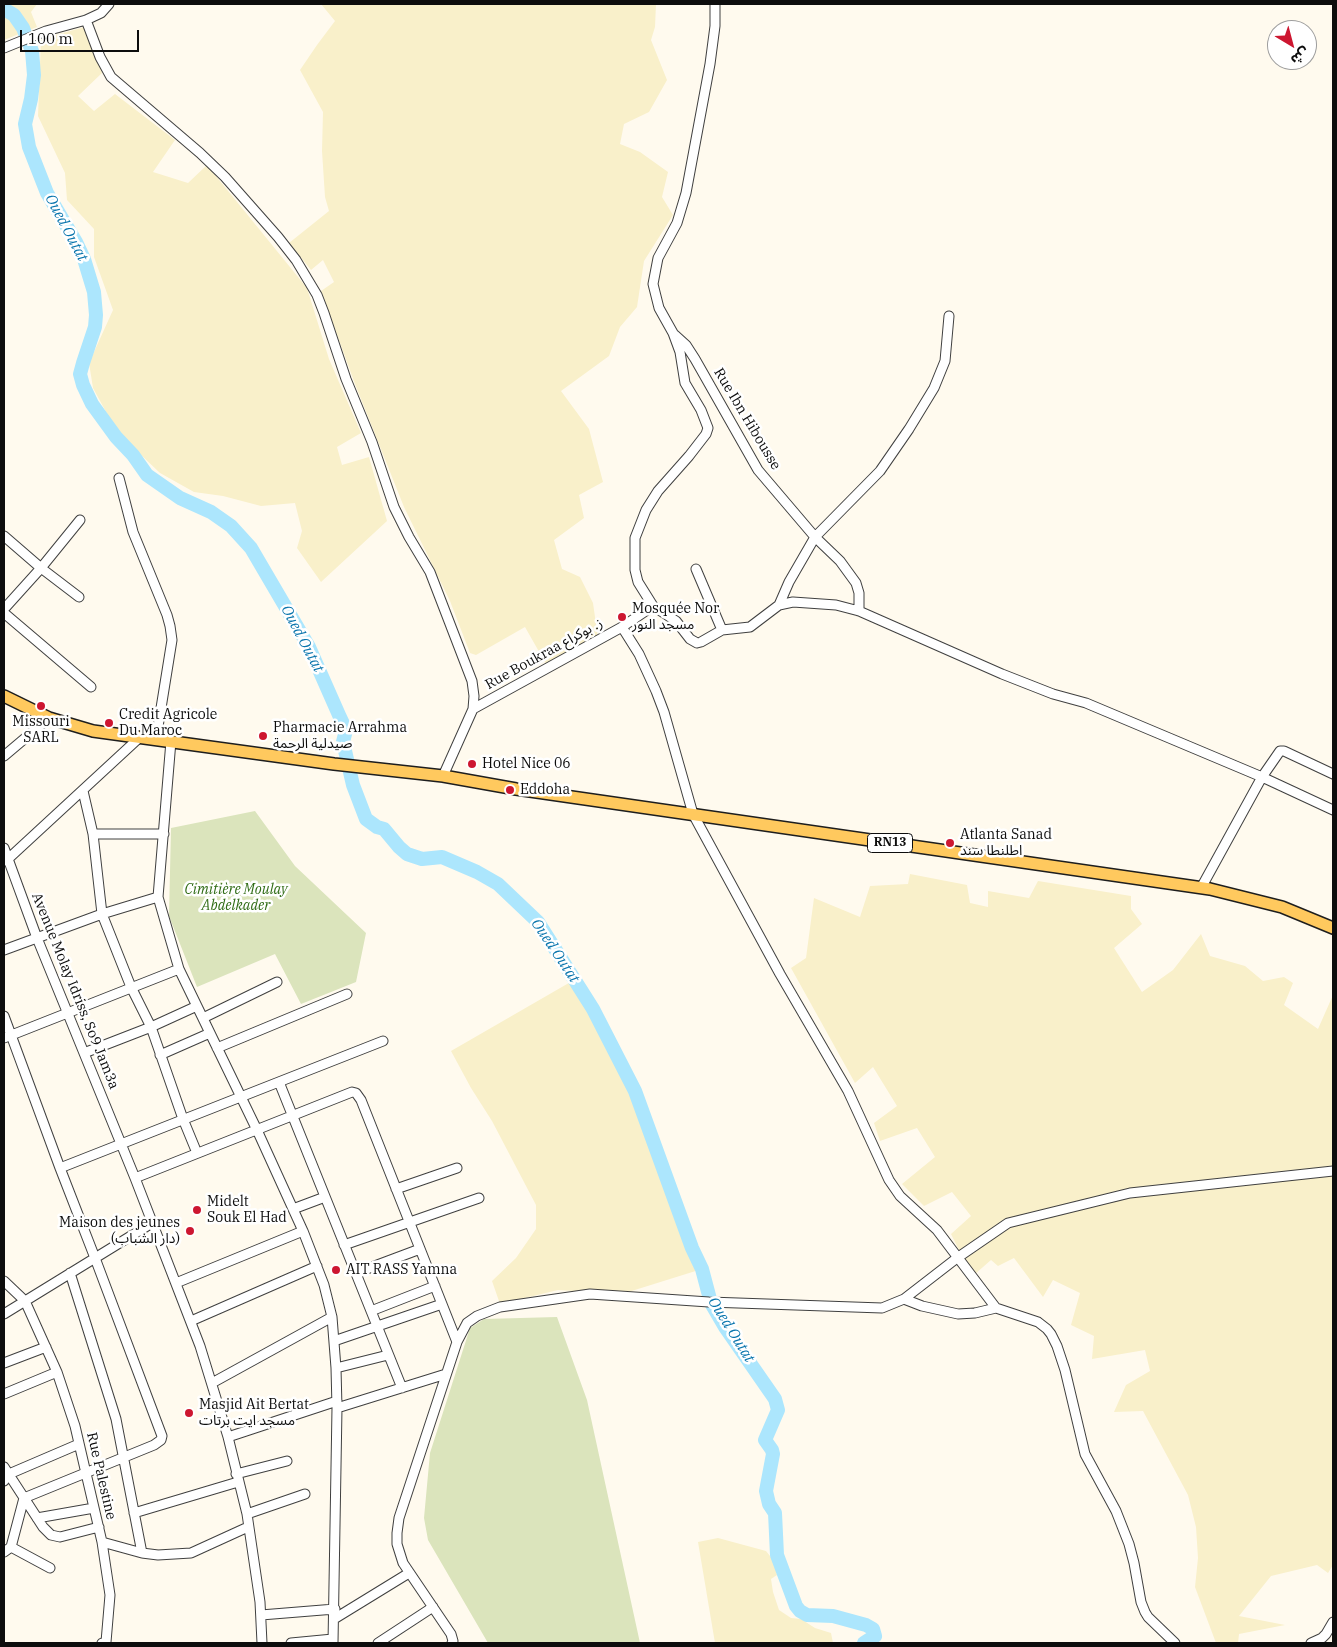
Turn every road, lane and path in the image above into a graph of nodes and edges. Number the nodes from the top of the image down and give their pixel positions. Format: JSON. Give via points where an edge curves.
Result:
{"nodes":[{"id":1,"x":109,"y":4,"type":"edge"},
{"id":2,"x":715,"y":4,"type":"edge"},
{"id":3,"x":86,"y":20,"type":"junction"},
{"id":4,"x":4,"y":48,"type":"edge"},
{"id":5,"x":949,"y":316,"type":"dead end"},
{"id":6,"x":673,"y":333,"type":"junction"},
{"id":7,"x":119,"y":478,"type":"dead end"},
{"id":8,"x":80,"y":520,"type":"dead end"},
{"id":9,"x":4,"y":536,"type":"edge"},
{"id":10,"x":815,"y":536,"type":"junction"},
{"id":11,"x":41,"y":568,"type":"junction"},
{"id":12,"x":696,"y":569,"type":"dead end"},
{"id":13,"x":79,"y":597,"type":"dead end"},
{"id":14,"x":779,"y":605,"type":"junction"},
{"id":15,"x":653,"y":606,"type":"junction"},
{"id":16,"x":4,"y":609,"type":"edge"},
{"id":17,"x":858,"y":611,"type":"junction"},
{"id":18,"x":4,"y":613,"type":"edge"},
{"id":19,"x":622,"y":628,"type":"junction"},
{"id":20,"x":722,"y":630,"type":"junction"},
{"id":21,"x":91,"y":686,"type":"dead end"},
{"id":22,"x":4,"y":696,"type":"edge"},
{"id":23,"x":473,"y":709,"type":"junction"},
{"id":24,"x":49,"y":718,"type":"junction"},
{"id":25,"x":139,"y":738,"type":"junction"},
{"id":26,"x":156,"y":739,"type":"junction"},
{"id":27,"x":171,"y":741,"type":"junction"},
{"id":28,"x":4,"y":756,"type":"edge"},
{"id":29,"x":1333,"y":774,"type":"edge"},
{"id":30,"x":443,"y":776,"type":"junction"},
{"id":31,"x":1262,"y":777,"type":"junction"},
{"id":32,"x":82,"y":791,"type":"junction"},
{"id":33,"x":1333,"y":810,"type":"edge"},
{"id":34,"x":693,"y":814,"type":"junction"},
{"id":35,"x":93,"y":834,"type":"junction"},
{"id":36,"x":164,"y":834,"type":"junction"},
{"id":37,"x":4,"y":848,"type":"edge"},
{"id":38,"x":6,"y":860,"type":"edge"},
{"id":39,"x":1201,"y":888,"type":"junction"},
{"id":40,"x":158,"y":897,"type":"junction"},
{"id":41,"x":102,"y":914,"type":"junction"},
{"id":42,"x":1333,"y":928,"type":"edge"},
{"id":43,"x":37,"y":938,"type":"junction"},
{"id":44,"x":4,"y":950,"type":"edge"},
{"id":45,"x":179,"y":968,"type":"junction"},
{"id":46,"x":277,"y":982,"type":"dead end"},
{"id":47,"x":132,"y":987,"type":"junction"},
{"id":48,"x":348,"y":994,"type":"dead end"},
{"id":49,"x":197,"y":1006,"type":"junction"},
{"id":50,"x":68,"y":1012,"type":"junction"},
{"id":51,"x":4,"y":1016,"type":"edge"},
{"id":52,"x":203,"y":1018,"type":"junction"},
{"id":53,"x":151,"y":1027,"type":"junction"},
{"id":54,"x":210,"y":1033,"type":"junction"},
{"id":55,"x":8,"y":1037,"type":"edge"},
{"id":56,"x":384,"y":1041,"type":"dead end"},
{"id":57,"x":217,"y":1048,"type":"junction"},
{"id":58,"x":84,"y":1053,"type":"junction"},
{"id":59,"x":160,"y":1055,"type":"junction"},
{"id":60,"x":279,"y":1082,"type":"junction"},
{"id":61,"x":240,"y":1097,"type":"junction"},
{"id":62,"x":293,"y":1116,"type":"junction"},
{"id":63,"x":183,"y":1119,"type":"junction"},
{"id":64,"x":257,"y":1130,"type":"junction"},
{"id":65,"x":121,"y":1144,"type":"junction"},
{"id":66,"x":197,"y":1153,"type":"junction"},
{"id":67,"x":60,"y":1168,"type":"junction"},
{"id":68,"x":458,"y":1168,"type":"dead end"},
{"id":69,"x":1333,"y":1171,"type":"edge"},
{"id":70,"x":135,"y":1178,"type":"junction"},
{"id":71,"x":396,"y":1189,"type":"junction"},
{"id":72,"x":325,"y":1197,"type":"junction"},
{"id":73,"x":479,"y":1198,"type":"dead end"},
{"id":74,"x":293,"y":1209,"type":"junction"},
{"id":75,"x":409,"y":1222,"type":"junction"},
{"id":76,"x":152,"y":1223,"type":"junction"},
{"id":77,"x":303,"y":1231,"type":"junction"},
{"id":78,"x":344,"y":1245,"type":"junction"},
{"id":79,"x":420,"y":1249,"type":"junction"},
{"id":80,"x":95,"y":1258,"type":"junction"},
{"id":81,"x":958,"y":1258,"type":"junction"},
{"id":82,"x":317,"y":1266,"type":"junction"},
{"id":83,"x":70,"y":1274,"type":"junction"},
{"id":84,"x":356,"y":1274,"type":"junction"},
{"id":85,"x":4,"y":1281,"type":"edge"},
{"id":86,"x":176,"y":1283,"type":"junction"},
{"id":87,"x":435,"y":1286,"type":"junction"},
{"id":88,"x":904,"y":1299,"type":"junction"},
{"id":89,"x":24,"y":1301,"type":"junction"},
{"id":90,"x":442,"y":1304,"type":"junction"},
{"id":91,"x":996,"y":1308,"type":"junction"},
{"id":92,"x":371,"y":1311,"type":"junction"},
{"id":93,"x":4,"y":1314,"type":"edge"},
{"id":94,"x":332,"y":1318,"type":"junction"},
{"id":95,"x":191,"y":1321,"type":"junction"},
{"id":96,"x":377,"y":1326,"type":"junction"},
{"id":97,"x":334,"y":1341,"type":"junction"},
{"id":98,"x":457,"y":1342,"type":"junction"},
{"id":99,"x":46,"y":1347,"type":"junction"},
{"id":100,"x":388,"y":1355,"type":"junction"},
{"id":101,"x":4,"y":1364,"type":"edge"},
{"id":102,"x":336,"y":1368,"type":"junction"},
{"id":103,"x":57,"y":1372,"type":"junction"},
{"id":104,"x":446,"y":1374,"type":"junction"},
{"id":105,"x":212,"y":1382,"type":"junction"},
{"id":106,"x":402,"y":1388,"type":"junction"},
{"id":107,"x":4,"y":1394,"type":"edge"},
{"id":108,"x":337,"y":1404,"type":"junction"},
{"id":109,"x":228,"y":1437,"type":"junction"},
{"id":110,"x":79,"y":1444,"type":"junction"},
{"id":111,"x":123,"y":1458,"type":"junction"},
{"id":112,"x":287,"y":1461,"type":"dead end"},
{"id":113,"x":86,"y":1473,"type":"junction"},
{"id":114,"x":5,"y":1474,"type":"edge"},
{"id":115,"x":237,"y":1478,"type":"junction"},
{"id":116,"x":305,"y":1494,"type":"dead end"},
{"id":117,"x":24,"y":1498,"type":"junction"},
{"id":118,"x":94,"y":1508,"type":"junction"},
{"id":119,"x":134,"y":1513,"type":"junction"},
{"id":120,"x":247,"y":1514,"type":"junction"},
{"id":121,"x":37,"y":1518,"type":"junction"},
{"id":122,"x":248,"y":1527,"type":"junction"},
{"id":123,"x":99,"y":1528,"type":"junction"},
{"id":124,"x":102,"y":1542,"type":"junction"},
{"id":125,"x":7,"y":1549,"type":"edge"},
{"id":126,"x":142,"y":1552,"type":"junction"},
{"id":127,"x":50,"y":1568,"type":"dead end"},
{"id":128,"x":409,"y":1573,"type":"junction"},
{"id":129,"x":433,"y":1607,"type":"junction"},
{"id":130,"x":334,"y":1609,"type":"junction"},
{"id":131,"x":261,"y":1615,"type":"junction"},
{"id":132,"x":334,"y":1620,"type":"junction"},
{"id":133,"x":1333,"y":1622,"type":"edge"},
{"id":134,"x":333,"y":1641,"type":"edge"},
{"id":135,"x":102,"y":1643,"type":"edge"},
{"id":136,"x":262,"y":1643,"type":"edge"},
{"id":137,"x":291,"y":1643,"type":"edge"},
{"id":138,"x":378,"y":1643,"type":"edge"},
{"id":139,"x":452,"y":1643,"type":"edge"},
{"id":140,"x":1176,"y":1643,"type":"edge"},
{"id":141,"x":1311,"y":1643,"type":"edge"}],
"edges":[{"from":1,"to":3,"type":"street","via":[[101,13]]},
{"from":2,"to":6,"type":"street","via":[[710,64],[686,193],[677,223],[658,258],[653,284],[659,308]]},
{"from":3,"to":4,"type":"street","via":[[46,31]]},
{"from":3,"to":23,"type":"street","via":[[111,78],[218,170],[278,237],[308,280],[324,313],[394,507],[441,598],[472,681]]},
{"from":5,"to":10,"type":"street","via":[[941,374],[917,417],[880,471]]},
{"from":6,"to":10,"type":"street","name":"Rue Ibn Hibousse","via":[[695,359],[758,470]]},
{"from":6,"to":15,"type":"street","via":[[685,383],[708,428],[690,456],[658,491],[635,538],[638,582]]},
{"from":7,"to":26,"type":"street","via":[[133,532],[167,614],[172,640]]},
{"from":8,"to":11,"type":"street"},
{"from":9,"to":11,"type":"street"},
{"from":10,"to":14,"type":"street"},
{"from":10,"to":17,"type":"street","name":"Rue Ibn Hibousse","via":[[856,583]]},
{"from":11,"to":13,"type":"street"},
{"from":11,"to":16,"type":"street"},
{"from":12,"to":20,"type":"street"},
{"from":14,"to":17,"type":"street","via":[[814,603]]},
{"from":14,"to":20,"type":"street","via":[[750,627]]},
{"from":15,"to":19,"type":"street","name":"Rue Boukraa ز. بوكراع"},
{"from":15,"to":20,"type":"street","via":[[676,621],[693,642],[701,642]]},
{"from":17,"to":31,"type":"street","via":[[1002,674],[1086,703]]},
{"from":18,"to":21,"type":"street"},
{"from":19,"to":23,"type":"street","name":"Rue Boukraa ز. بوكراع"},
{"from":19,"to":34,"type":"street","via":[[656,691]]},
{"from":22,"to":24,"type":"main road","number":"RN13"},
{"from":23,"to":30,"type":"street"},
{"from":24,"to":25,"type":"main road","number":"RN13","via":[[92,731]]},
{"from":24,"to":28,"type":"street"},
{"from":25,"to":26,"type":"main road","number":"RN13"},
{"from":25,"to":32,"type":"street"},
{"from":26,"to":27,"type":"main road","number":"RN13"},
{"from":27,"to":30,"type":"main road","number":"RN13"},
{"from":27,"to":36,"type":"street"},
{"from":29,"to":31,"type":"street","via":[[1284,751],[1275,757]]},
{"from":30,"to":34,"type":"main road","number":"RN13"},
{"from":31,"to":33,"type":"street"},
{"from":31,"to":39,"type":"street"},
{"from":32,"to":35,"type":"street"},
{"from":32,"to":38,"type":"street"},
{"from":34,"to":39,"type":"main road","number":"RN13"},
{"from":34,"to":81,"type":"street","via":[[848,1091],[889,1180],[900,1196],[937,1230]]},
{"from":35,"to":36,"type":"street"},
{"from":35,"to":41,"type":"street"},
{"from":36,"to":40,"type":"street"},
{"from":37,"to":38,"type":"street","name":"Avenue Molay Idriss, So9 Jam3a"},
{"from":38,"to":43,"type":"street","name":"Avenue Molay Idriss, So9 Jam3a"},
{"from":39,"to":42,"type":"main road","number":"RN13","via":[[1282,907]]},
{"from":40,"to":41,"type":"street"},
{"from":40,"to":45,"type":"street"},
{"from":41,"to":43,"type":"street"},
{"from":41,"to":47,"type":"street"},
{"from":43,"to":44,"type":"street"},
{"from":43,"to":50,"type":"street","name":"Avenue Molay Idriss, So9 Jam3a"},
{"from":45,"to":47,"type":"street"},
{"from":45,"to":49,"type":"street"},
{"from":46,"to":52,"type":"street"},
{"from":47,"to":50,"type":"street"},
{"from":47,"to":53,"type":"street"},
{"from":48,"to":57,"type":"street"},
{"from":49,"to":52,"type":"street"},
{"from":49,"to":53,"type":"street"},
{"from":50,"to":55,"type":"street"},
{"from":50,"to":58,"type":"street","name":"Avenue Molay Idriss, So9 Jam3a"},
{"from":51,"to":55,"type":"street"},
{"from":52,"to":54,"type":"street"},
{"from":53,"to":58,"type":"street"},
{"from":53,"to":59,"type":"street"},
{"from":54,"to":57,"type":"street"},
{"from":54,"to":59,"type":"street"},
{"from":55,"to":67,"type":"street"},
{"from":56,"to":60,"type":"street"},
{"from":57,"to":61,"type":"street"},
{"from":58,"to":65,"type":"street","name":"Avenue Molay Idriss, So9 Jam3a"},
{"from":59,"to":63,"type":"street"},
{"from":60,"to":61,"type":"street"},
{"from":60,"to":62,"type":"street"},
{"from":61,"to":63,"type":"street"},
{"from":61,"to":64,"type":"street"},
{"from":62,"to":64,"type":"street"},
{"from":62,"to":71,"type":"street","via":[[356,1093]]},
{"from":62,"to":72,"type":"street"},
{"from":63,"to":65,"type":"street"},
{"from":63,"to":66,"type":"street"},
{"from":64,"to":66,"type":"street"},
{"from":64,"to":74,"type":"street"},
{"from":65,"to":67,"type":"street"},
{"from":65,"to":70,"type":"street","name":"Avenue Molay Idriss, So9 Jam3a"},
{"from":66,"to":70,"type":"street"},
{"from":67,"to":80,"type":"street"},
{"from":68,"to":71,"type":"street"},
{"from":69,"to":81,"type":"street","via":[[1130,1193],[1008,1223]]},
{"from":70,"to":76,"type":"street","name":"Avenue Molay Idriss, So9 Jam3a"},
{"from":71,"to":75,"type":"street"},
{"from":72,"to":74,"type":"street"},
{"from":72,"to":78,"type":"street"},
{"from":73,"to":75,"type":"street"},
{"from":74,"to":77,"type":"street"},
{"from":75,"to":78,"type":"street"},
{"from":75,"to":79,"type":"street"},
{"from":76,"to":80,"type":"street"},
{"from":76,"to":86,"type":"street","name":"Avenue Molay Idriss, So9 Jam3a"},
{"from":77,"to":82,"type":"street"},
{"from":77,"to":86,"type":"street"},
{"from":78,"to":84,"type":"street"},
{"from":79,"to":84,"type":"street"},
{"from":79,"to":87,"type":"street"},
{"from":80,"to":83,"type":"street"},
{"from":80,"to":111,"type":"street","via":[[162,1436],[154,1445]]},
{"from":81,"to":88,"type":"street"},
{"from":81,"to":91,"type":"street"},
{"from":82,"to":94,"type":"street"},
{"from":82,"to":95,"type":"street"},
{"from":83,"to":89,"type":"street"},
{"from":83,"to":111,"type":"street","via":[[116,1419]]},
{"from":84,"to":92,"type":"street"},
{"from":85,"to":89,"type":"street","name":"Rue Palestine"},
{"from":86,"to":95,"type":"street","name":"Avenue Molay Idriss, So9 Jam3a"},
{"from":87,"to":90,"type":"street"},
{"from":87,"to":92,"type":"street"},
{"from":88,"to":91,"type":"street","via":[[958,1314]]},
{"from":88,"to":98,"type":"street","via":[[882,1308],[590,1294],[500,1307],[471,1320]]},
{"from":89,"to":93,"type":"street"},
{"from":89,"to":99,"type":"street","name":"Rue Palestine"},
{"from":90,"to":96,"type":"street"},
{"from":90,"to":98,"type":"street"},
{"from":91,"to":140,"type":"street","via":[[1038,1322],[1051,1334],[1065,1370],[1085,1454],[1116,1511],[1129,1544],[1145,1612]]},
{"from":92,"to":96,"type":"street"},
{"from":94,"to":97,"type":"street"},
{"from":94,"to":105,"type":"street"},
{"from":95,"to":105,"type":"street","name":"Avenue Molay Idriss, So9 Jam3a"},
{"from":96,"to":97,"type":"street"},
{"from":96,"to":100,"type":"street"},
{"from":97,"to":102,"type":"street"},
{"from":98,"to":104,"type":"street"},
{"from":99,"to":101,"type":"street"},
{"from":99,"to":103,"type":"street","name":"Rue Palestine"},
{"from":100,"to":102,"type":"street"},
{"from":100,"to":106,"type":"street"},
{"from":102,"to":108,"type":"street"},
{"from":103,"to":107,"type":"street"},
{"from":103,"to":110,"type":"street","name":"Rue Palestine"},
{"from":104,"to":106,"type":"street"},
{"from":104,"to":128,"type":"street","via":[[399,1518],[397,1544]]},
{"from":105,"to":109,"type":"street","name":"Avenue Molay Idriss, So9 Jam3a"},
{"from":106,"to":108,"type":"street"},
{"from":108,"to":109,"type":"street"},
{"from":108,"to":130,"type":"street"},
{"from":109,"to":115,"type":"street","name":"Avenue Molay Idriss, So9 Jam3a"},
{"from":110,"to":113,"type":"street","name":"Rue Palestine"},
{"from":110,"to":114,"type":"street"},
{"from":111,"to":113,"type":"street"},
{"from":111,"to":119,"type":"street"},
{"from":112,"to":115,"type":"street"},
{"from":113,"to":117,"type":"street"},
{"from":113,"to":118,"type":"street","name":"Rue Palestine"},
{"from":114,"to":117,"type":"street"},
{"from":115,"to":119,"type":"street"},
{"from":115,"to":120,"type":"street","name":"Avenue Molay Idriss, So9 Jam3a"},
{"from":116,"to":120,"type":"street"},
{"from":117,"to":121,"type":"street"},
{"from":117,"to":125,"type":"street"},
{"from":118,"to":121,"type":"street"},
{"from":118,"to":123,"type":"street","name":"Rue Palestine"},
{"from":119,"to":126,"type":"street"},
{"from":120,"to":122,"type":"street","name":"Avenue Molay Idriss, So9 Jam3a"},
{"from":121,"to":123,"type":"street","via":[[47,1532],[56,1537]]},
{"from":122,"to":126,"type":"street","via":[[191,1553],[158,1555]]},
{"from":122,"to":131,"type":"street","name":"Avenue Molay Idriss, So9 Jam3a"},
{"from":123,"to":124,"type":"street","name":"Rue Palestine"},
{"from":124,"to":126,"type":"street"},
{"from":124,"to":135,"type":"street","name":"Rue Palestine","via":[[110,1614],[106,1642]]},
{"from":125,"to":127,"type":"street"},
{"from":128,"to":129,"type":"street"},
{"from":128,"to":132,"type":"street"},
{"from":129,"to":138,"type":"street"},
{"from":129,"to":139,"type":"street","via":[[451,1634]]},
{"from":130,"to":131,"type":"street"},
{"from":130,"to":132,"type":"street"},
{"from":131,"to":136,"type":"street","name":"Avenue Molay Idriss, So9 Jam3a"},
{"from":132,"to":134,"type":"street"},
{"from":133,"to":141,"type":"street","via":[[1322,1638]]},
{"from":134,"to":137,"type":"street"}]}
